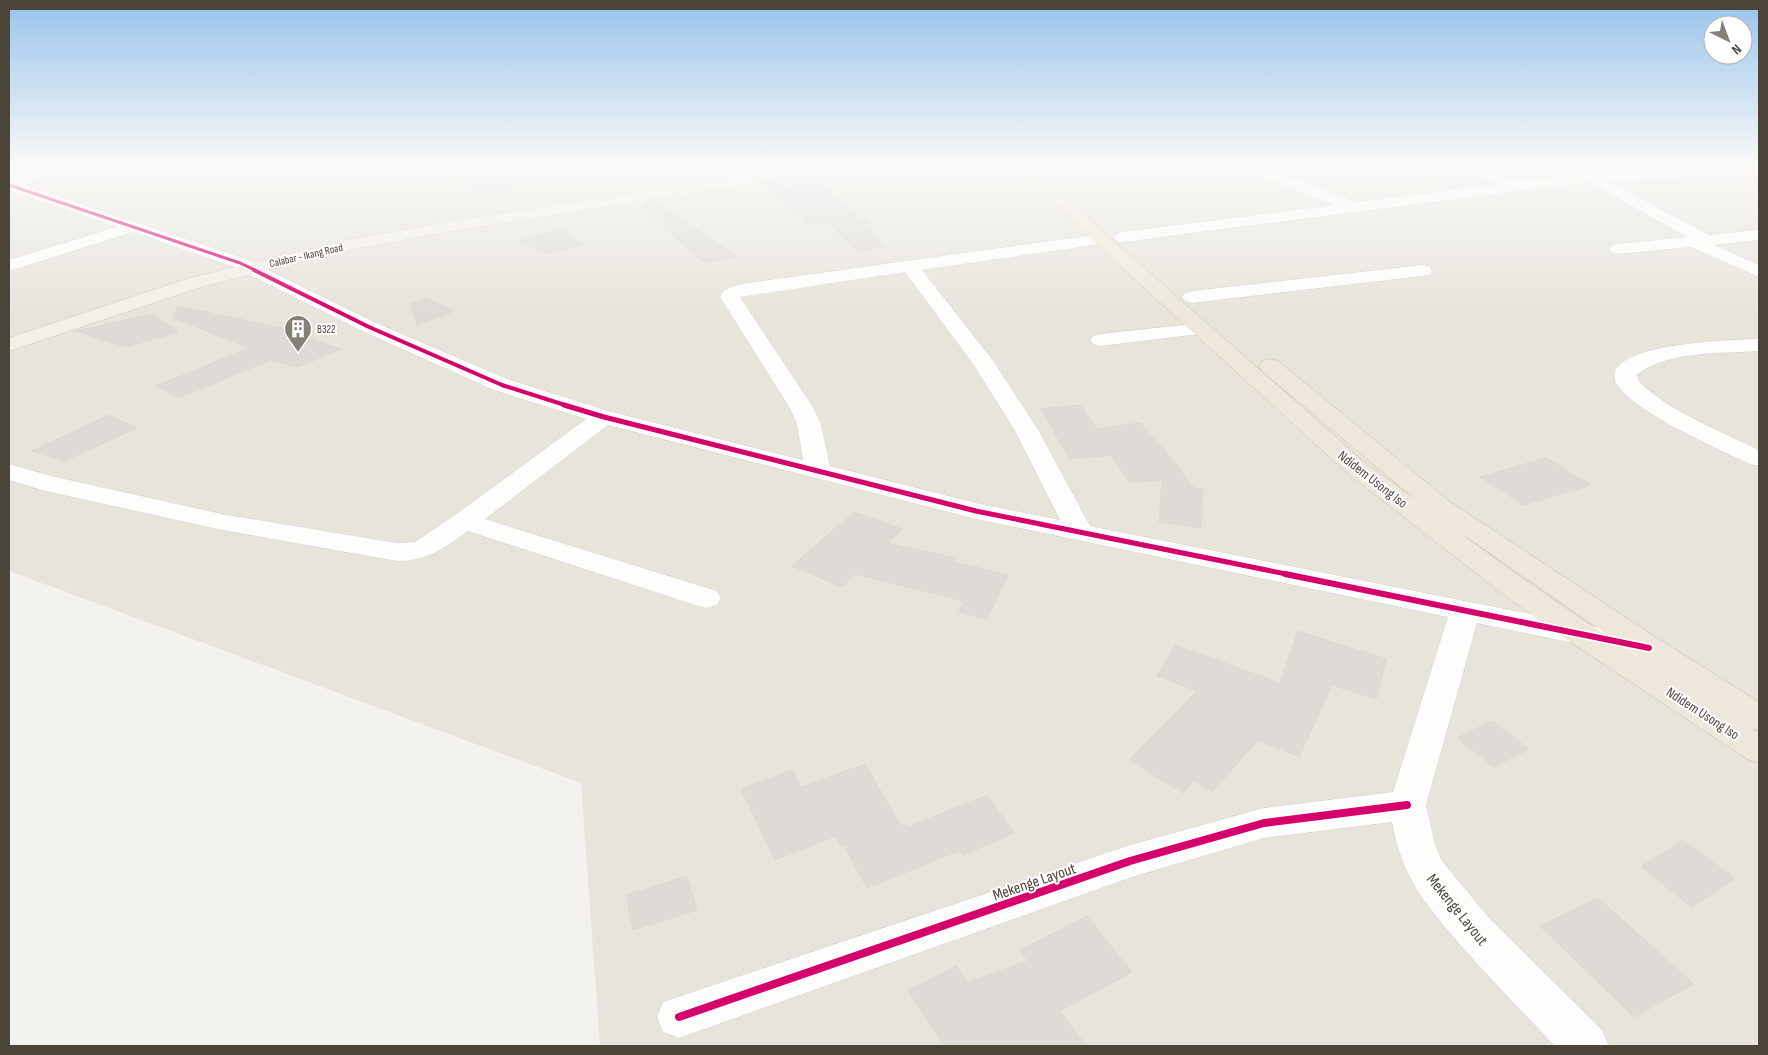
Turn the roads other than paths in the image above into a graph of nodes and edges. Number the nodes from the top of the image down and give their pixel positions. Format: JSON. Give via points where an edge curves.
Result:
{"nodes":[{"id":1,"x":91,"y":213,"type":"edge"},
{"id":2,"x":495,"y":213,"type":"edge"},
{"id":3,"x":535,"y":213,"type":"edge"},
{"id":4,"x":1082,"y":213,"type":"edge"},
{"id":5,"x":1088,"y":213,"type":"edge"},
{"id":6,"x":1305,"y":213,"type":"edge"},
{"id":7,"x":1651,"y":213,"type":"edge"},
{"id":8,"x":132,"y":227,"type":"junction"},
{"id":9,"x":1759,"y":235,"type":"edge"},
{"id":10,"x":1112,"y":238,"type":"junction"},
{"id":11,"x":1701,"y":241,"type":"junction"},
{"id":12,"x":1618,"y":249,"type":"dead end"},
{"id":13,"x":909,"y":265,"type":"junction"},
{"id":14,"x":9,"y":266,"type":"edge"},
{"id":15,"x":244,"y":266,"type":"junction"},
{"id":16,"x":1423,"y":271,"type":"dead end"},
{"id":17,"x":1759,"y":272,"type":"edge"},
{"id":18,"x":1192,"y":297,"type":"junction"},
{"id":19,"x":1202,"y":329,"type":"junction"},
{"id":20,"x":9,"y":336,"type":"edge"},
{"id":21,"x":1100,"y":340,"type":"dead end"},
{"id":22,"x":9,"y":345,"type":"edge"},
{"id":23,"x":1759,"y":345,"type":"edge"},
{"id":24,"x":604,"y":417,"type":"junction"},
{"id":25,"x":1759,"y":459,"type":"edge"},
{"id":26,"x":818,"y":471,"type":"junction"},
{"id":27,"x":9,"y":472,"type":"edge"},
{"id":28,"x":464,"y":521,"type":"junction"},
{"id":29,"x":1080,"y":532,"type":"junction"},
{"id":30,"x":706,"y":598,"type":"dead end"},
{"id":31,"x":1465,"y":612,"type":"junction"},
{"id":32,"x":1580,"y":634,"type":"junction"},
{"id":33,"x":1649,"y":648,"type":"junction"},
{"id":34,"x":1759,"y":718,"type":"edge"},
{"id":35,"x":1759,"y":750,"type":"edge"},
{"id":36,"x":1407,"y":805,"type":"junction"},
{"id":37,"x":679,"y":1017,"type":"dead end"},
{"id":38,"x":1586,"y":1046,"type":"edge"}],
"edges":[{"from":1,"to":8,"type":"street"},
{"from":2,"to":15,"type":"main road","name":"Calabar - Ikang Road","via":[[349,238]]},
{"from":3,"to":15,"type":"main road","name":"Calabar - Ikang Road"},
{"from":4,"to":10,"type":"highway","name":"Ndidem Usong Iso"},
{"from":5,"to":10,"type":"highway","name":"Ndidem Usong Iso"},
{"from":6,"to":10,"type":"street"},
{"from":7,"to":11,"type":"street"},
{"from":8,"to":14,"type":"street"},
{"from":8,"to":15,"type":"street"},
{"from":9,"to":11,"type":"street"},
{"from":10,"to":13,"type":"street"},
{"from":10,"to":18,"type":"highway","name":"Ndidem Usong Iso"},
{"from":10,"to":19,"type":"highway","name":"Ndidem Usong Iso"},
{"from":11,"to":12,"type":"street"},
{"from":11,"to":17,"type":"street"},
{"from":13,"to":26,"type":"street","via":[[740,290],[731,294],[801,407],[809,424]]},
{"from":13,"to":29,"type":"street","via":[[983,362],[1027,431]]},
{"from":15,"to":20,"type":"main road","name":"Calabar - Ikang Road","via":[[165,284]]},
{"from":15,"to":22,"type":"main road","name":"Calabar - Ikang Road"},
{"from":15,"to":24,"type":"street","via":[[369,327],[502,385]]},
{"from":16,"to":18,"type":"street"},
{"from":18,"to":33,"type":"highway","name":"Ndidem Usong Iso","via":[[1290,384],[1440,507]]},
{"from":19,"to":21,"type":"street"},
{"from":19,"to":32,"type":"highway","name":"Ndidem Usong Iso","via":[[1355,466]]},
{"from":23,"to":25,"type":"street","via":[[1651,357],[1626,371],[1626,380],[1636,392],[1657,407]]},
{"from":24,"to":26,"type":"street"},
{"from":24,"to":28,"type":"street"},
{"from":26,"to":29,"type":"street","via":[[976,511]]},
{"from":27,"to":28,"type":"street","via":[[222,522],[396,552],[425,548]]},
{"from":28,"to":30,"type":"street"},
{"from":29,"to":31,"type":"street"},
{"from":31,"to":32,"type":"street"},
{"from":31,"to":36,"type":"street"},
{"from":32,"to":33,"type":"street"},
{"from":32,"to":35,"type":"highway","name":"Ndidem Usong Iso"},
{"from":33,"to":34,"type":"highway","name":"Ndidem Usong Iso"},
{"from":36,"to":37,"type":"street","name":"Mekenge Layout","via":[[1264,823],[1130,861]]},
{"from":36,"to":38,"type":"street","name":"Mekenge Layout","via":[[1416,845],[1426,870],[1475,932]]}]}
